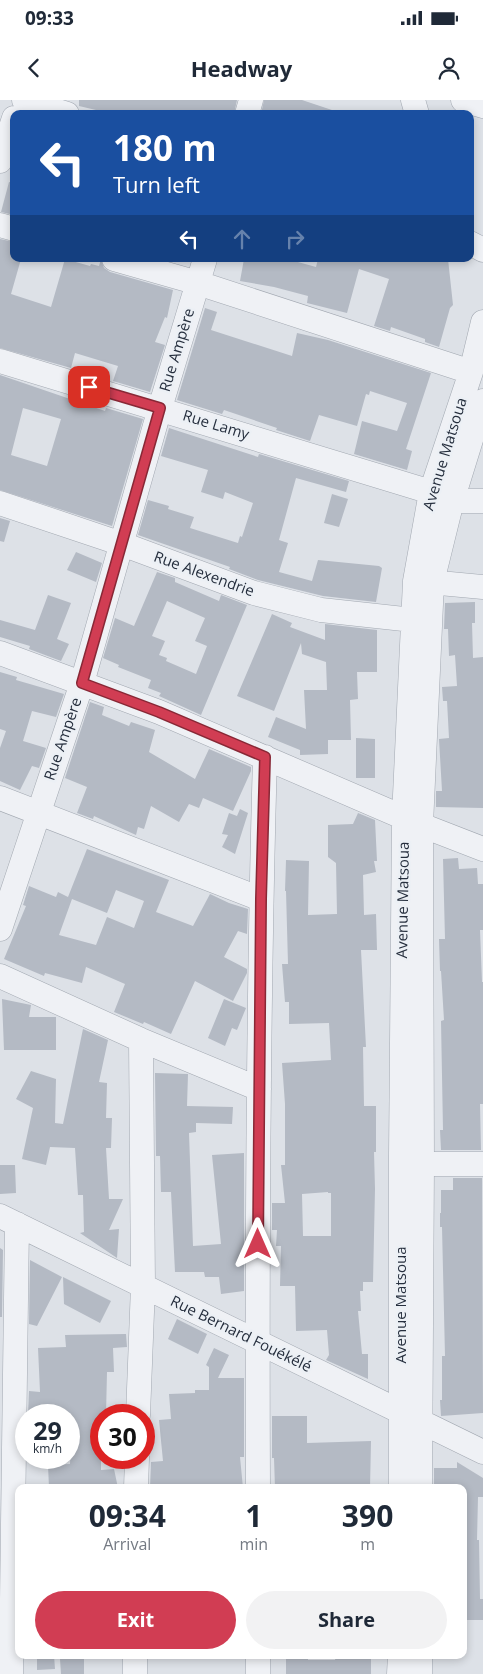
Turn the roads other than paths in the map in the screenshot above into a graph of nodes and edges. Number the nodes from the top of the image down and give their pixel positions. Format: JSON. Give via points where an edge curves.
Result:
{"nodes":[{"id":1,"x":24,"y":100,"type":"edge"},
{"id":2,"x":463,"y":100,"type":"edge"},
{"id":3,"x":483,"y":106,"type":"edge"},
{"id":4,"x":55,"y":110,"type":"edge"},
{"id":5,"x":10,"y":130,"type":"edge"},
{"id":6,"x":0,"y":161,"type":"edge"},
{"id":7,"x":124,"y":262,"type":"edge"},
{"id":8,"x":204,"y":262,"type":"edge"},
{"id":9,"x":198,"y":284,"type":"junction"},
{"id":10,"x":483,"y":322,"type":"edge"},
{"id":11,"x":0,"y":361,"type":"edge"},
{"id":12,"x":471,"y":372,"type":"junction"},
{"id":13,"x":483,"y":402,"type":"edge"},
{"id":14,"x":160,"y":408,"type":"junction"},
{"id":15,"x":442,"y":496,"type":"junction"},
{"id":16,"x":483,"y":501,"type":"edge"},
{"id":17,"x":0,"y":503,"type":"edge"},
{"id":18,"x":122,"y":544,"type":"junction"},
{"id":19,"x":423,"y":582,"type":"junction"},
{"id":20,"x":483,"y":588,"type":"edge"},
{"id":21,"x":413,"y":620,"type":"junction"},
{"id":22,"x":0,"y":653,"type":"edge"},
{"id":23,"x":82,"y":683,"type":"junction"},
{"id":24,"x":265,"y":757,"type":"junction"},
{"id":25,"x":0,"y":798,"type":"edge"},
{"id":26,"x":38,"y":812,"type":"junction"},
{"id":27,"x":413,"y":821,"type":"junction"},
{"id":28,"x":483,"y":850,"type":"edge"},
{"id":29,"x":261,"y":899,"type":"junction"},
{"id":30,"x":0,"y":929,"type":"edge"},
{"id":31,"x":0,"y":976,"type":"edge"},
{"id":32,"x":141,"y":1040,"type":"junction"},
{"id":33,"x":259,"y":1089,"type":"junction"},
{"id":34,"x":422,"y":1164,"type":"junction"},
{"id":35,"x":483,"y":1164,"type":"edge"},
{"id":36,"x":9,"y":1220,"type":"edge"},
{"id":37,"x":143,"y":1286,"type":"junction"},
{"id":38,"x":258,"y":1341,"type":"junction"},
{"id":39,"x":138,"y":1404,"type":"edge"},
{"id":40,"x":411,"y":1417,"type":"junction"},
{"id":41,"x":483,"y":1452,"type":"edge"},
{"id":42,"x":137,"y":1469,"type":"edge"},
{"id":43,"x":136,"y":1484,"type":"edge"},
{"id":44,"x":258,"y":1484,"type":"edge"},
{"id":45,"x":402,"y":1484,"type":"edge"},
{"id":46,"x":419,"y":1484,"type":"edge"},
{"id":47,"x":10,"y":1514,"type":"edge"},
{"id":48,"x":135,"y":1659,"type":"edge"},
{"id":49,"x":258,"y":1659,"type":"edge"},
{"id":50,"x":400,"y":1659,"type":"edge"},
{"id":51,"x":420,"y":1659,"type":"edge"},
{"id":52,"x":11,"y":1674,"type":"edge"},
{"id":53,"x":135,"y":1674,"type":"edge"},
{"id":54,"x":258,"y":1674,"type":"edge"},
{"id":55,"x":399,"y":1674,"type":"edge"},
{"id":56,"x":420,"y":1674,"type":"edge"}],
"edges":[{"from":1,"to":4,"type":"street"},
{"from":2,"to":3,"type":"street"},
{"from":5,"to":6,"type":"street"},
{"from":7,"to":9,"type":"street"},
{"from":8,"to":9,"type":"street","name":"Rue Ampère"},
{"from":9,"to":12,"type":"street"},
{"from":9,"to":14,"type":"street","name":"Rue Ampère"},
{"from":10,"to":12,"type":"street","name":"Avenue Matsoua"},
{"from":11,"to":14,"type":"street","name":"Rue Lamy"},
{"from":12,"to":15,"type":"street","name":"Avenue Matsoua"},
{"from":13,"to":15,"type":"street","name":"Avenue Matsoua"},
{"from":14,"to":15,"type":"street","name":"Rue Lamy"},
{"from":14,"to":18,"type":"street","name":"Rue Ampère"},
{"from":15,"to":16,"type":"street","name":"Rue Lamy"},
{"from":15,"to":19,"type":"street","name":"Avenue Matsoua"},
{"from":17,"to":18,"type":"street","name":"Rue Alexendrie"},
{"from":18,"to":21,"type":"street","name":"Rue Alexendrie","via":[[254,593],[321,610]]},
{"from":18,"to":23,"type":"street","name":"Rue Ampère"},
{"from":19,"to":20,"type":"street"},
{"from":19,"to":21,"type":"street","name":"Avenue Matsoua"},
{"from":19,"to":27,"type":"street","name":"Avenue Matsoua"},
{"from":21,"to":27,"type":"street","name":"Avenue Matsoua"},
{"from":22,"to":23,"type":"street"},
{"from":23,"to":24,"type":"street"},
{"from":23,"to":26,"type":"street","name":"Rue Ampère"},
{"from":24,"to":27,"type":"street"},
{"from":24,"to":29,"type":"street"},
{"from":25,"to":26,"type":"street"},
{"from":26,"to":29,"type":"street"},
{"from":26,"to":30,"type":"street","name":"Rue Ampère"},
{"from":27,"to":28,"type":"street"},
{"from":27,"to":34,"type":"street","name":"Avenue Matsoua"},
{"from":27,"to":40,"type":"street","name":"Avenue Matsoua","via":[[401,1155]]},
{"from":29,"to":33,"type":"street"},
{"from":31,"to":32,"type":"street"},
{"from":32,"to":33,"type":"street"},
{"from":32,"to":37,"type":"street"},
{"from":33,"to":38,"type":"street"},
{"from":34,"to":35,"type":"street"},
{"from":34,"to":40,"type":"street","name":"Avenue Matsoua"},
{"from":36,"to":37,"type":"street","name":"Rue Bernard Fouékélé"},
{"from":36,"to":47,"type":"street"},
{"from":37,"to":38,"type":"street","name":"Rue Bernard Fouékélé"},
{"from":37,"to":39,"type":"street"},
{"from":38,"to":40,"type":"street","name":"Rue Bernard Fouékélé"},
{"from":38,"to":44,"type":"street"},
{"from":40,"to":41,"type":"street","name":"Rue Bernard Fouékélé"},
{"from":40,"to":45,"type":"street","name":"Avenue Matsoua"},
{"from":40,"to":46,"type":"street","name":"Avenue Matsoua"},
{"from":42,"to":43,"type":"street"},
{"from":47,"to":52,"type":"street"},
{"from":48,"to":53,"type":"street"},
{"from":49,"to":54,"type":"street"},
{"from":50,"to":55,"type":"street"},
{"from":51,"to":56,"type":"street"}]}
